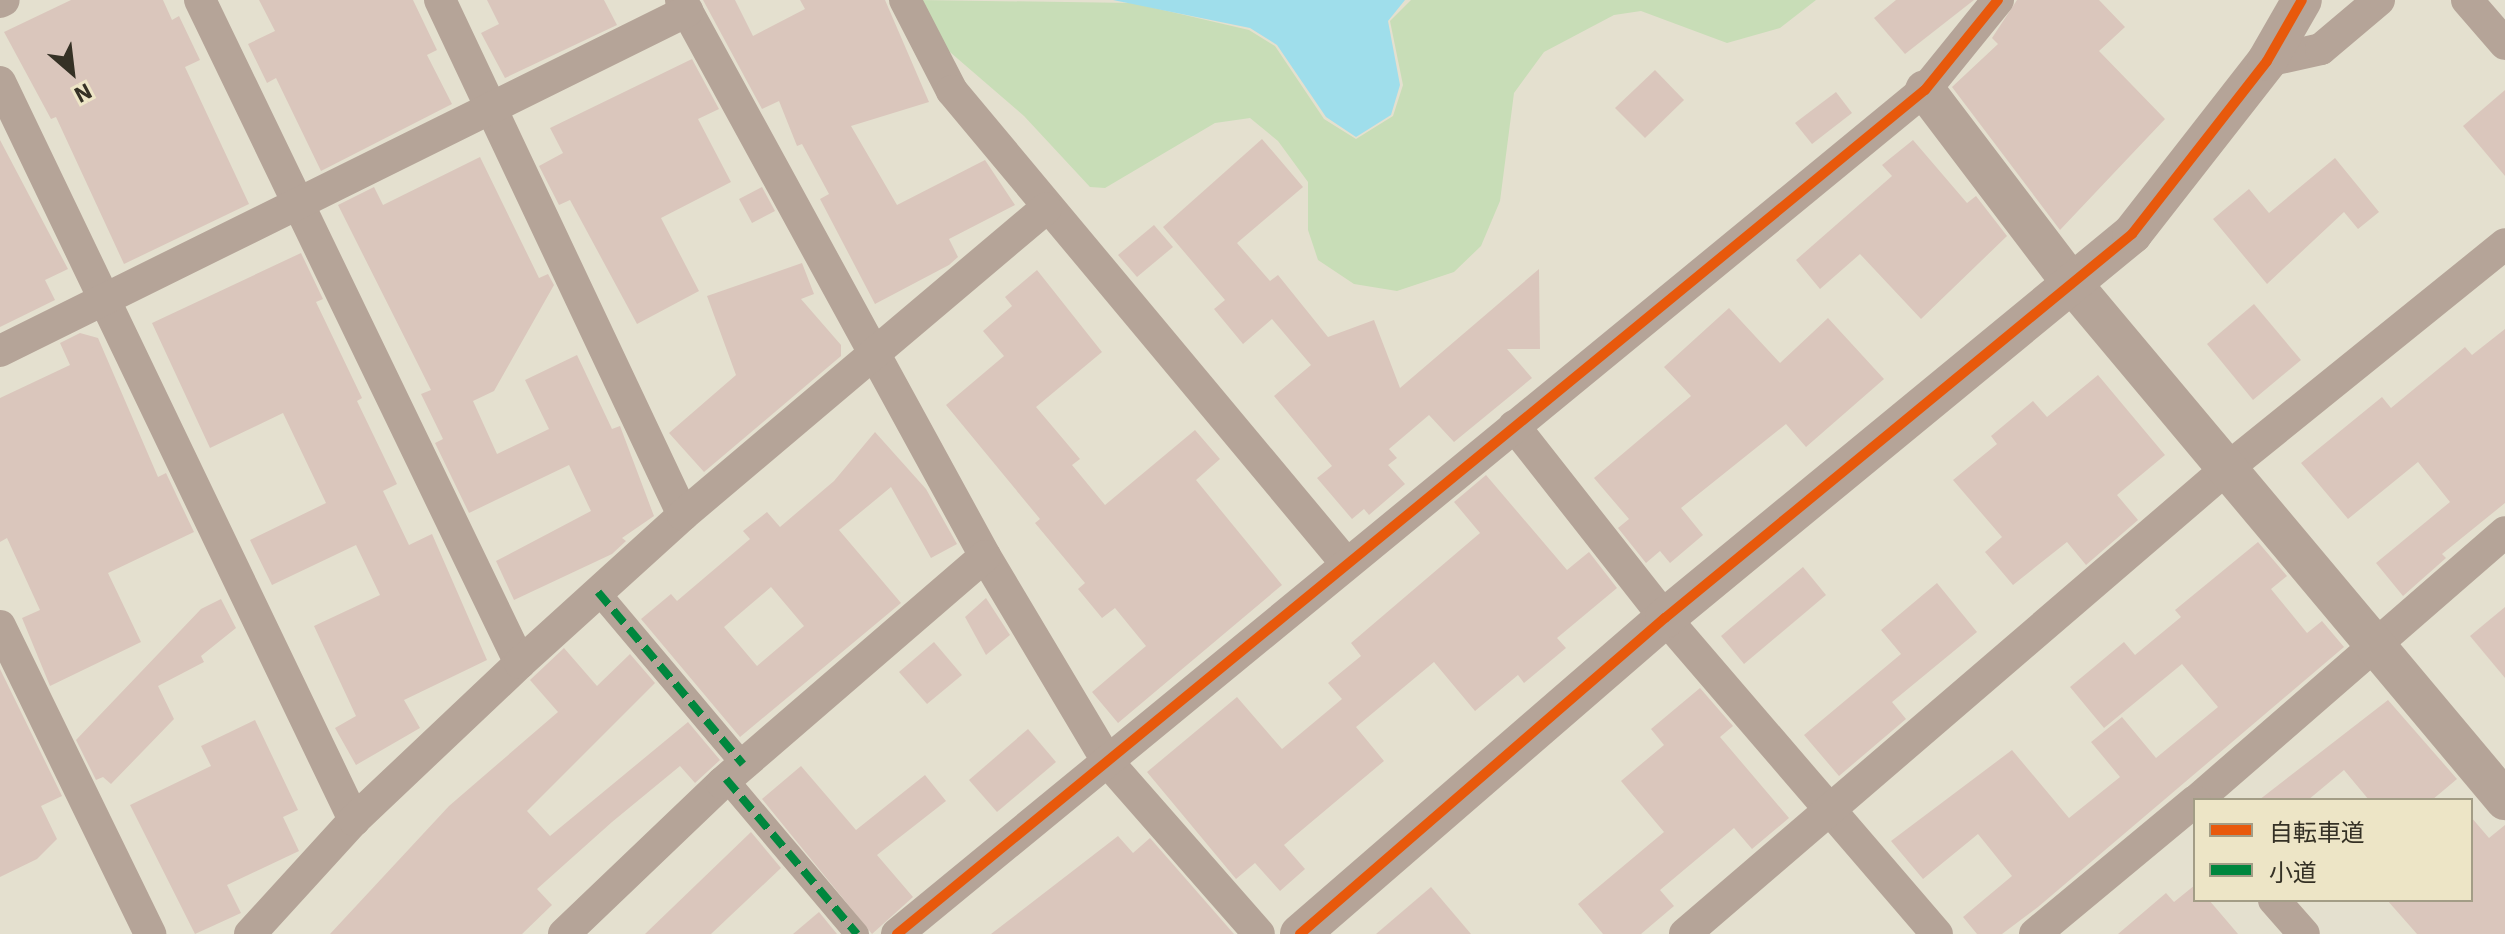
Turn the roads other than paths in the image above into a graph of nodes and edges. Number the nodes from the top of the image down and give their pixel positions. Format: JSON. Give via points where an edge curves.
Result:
{"nodes":[{"id":1,"x":200,"y":0,"type":"edge"},
{"id":2,"x":440,"y":0,"type":"edge"},
{"id":3,"x":905,"y":0,"type":"edge"},
{"id":4,"x":1998,"y":0,"type":"edge"},
{"id":5,"x":2302,"y":0,"type":"edge"},
{"id":6,"x":2379,"y":0,"type":"edge"},
{"id":7,"x":2467,"y":0,"type":"edge"},
{"id":8,"x":684,"y":6,"type":"edge"},
{"id":9,"x":2505,"y":44,"type":"edge"},
{"id":10,"x":2267,"y":61,"type":"junction"},
{"id":11,"x":0,"y":82,"type":"edge"},
{"id":12,"x":1925,"y":90,"type":"junction"},
{"id":13,"x":493,"y":112,"type":"junction"},
{"id":14,"x":300,"y":207,"type":"junction"},
{"id":15,"x":1046,"y":208,"type":"junction"},
{"id":16,"x":2505,"y":244,"type":"edge"},
{"id":17,"x":2074,"y":286,"type":"junction"},
{"id":18,"x":106,"y":303,"type":"junction"},
{"id":19,"x":0,"y":351,"type":"edge"},
{"id":20,"x":875,"y":357,"type":"junction"},
{"id":21,"x":1514,"y":426,"type":"junction"},
{"id":22,"x":2224,"y":471,"type":"junction"},
{"id":23,"x":683,"y":515,"type":"junction"},
{"id":24,"x":2505,"y":532,"type":"edge"},
{"id":25,"x":985,"y":556,"type":"junction"},
{"id":26,"x":1346,"y":563,"type":"junction"},
{"id":27,"x":598,"y":592,"type":"junction"},
{"id":28,"x":1665,"y":618,"type":"junction"},
{"id":29,"x":0,"y":626,"type":"edge"},
{"id":30,"x":2370,"y":645,"type":"junction"},
{"id":31,"x":520,"y":663,"type":"junction"},
{"id":32,"x":1107,"y":761,"type":"junction"},
{"id":33,"x":734,"y":772,"type":"junction"},
{"id":34,"x":2201,"y":798,"type":"edge"},
{"id":35,"x":2505,"y":800,"type":"edge"},
{"id":36,"x":2193,"y":805,"type":"edge"},
{"id":37,"x":1833,"y":808,"type":"junction"},
{"id":38,"x":354,"y":820,"type":"junction"},
{"id":39,"x":2276,"y":902,"type":"edge"},
{"id":40,"x":150,"y":934,"type":"edge"},
{"id":41,"x":250,"y":934,"type":"edge"},
{"id":42,"x":564,"y":934,"type":"edge"},
{"id":43,"x":857,"y":934,"type":"edge"},
{"id":44,"x":897,"y":934,"type":"edge"},
{"id":45,"x":1259,"y":934,"type":"edge"},
{"id":46,"x":1300,"y":934,"type":"edge"},
{"id":47,"x":1685,"y":934,"type":"edge"},
{"id":48,"x":1937,"y":934,"type":"edge"},
{"id":49,"x":2035,"y":934,"type":"edge"},
{"id":50,"x":2304,"y":934,"type":"edge"}],
"edges":[{"from":1,"to":14,"type":"street"},
{"from":2,"to":13,"type":"street"},
{"from":3,"to":15,"type":"street","via":[[952,91]]},
{"from":4,"to":12,"type":"street"},
{"from":5,"to":10,"type":"street"},
{"from":6,"to":10,"type":"street","via":[[2321,49]]},
{"from":7,"to":9,"type":"street"},
{"from":8,"to":13,"type":"street"},
{"from":8,"to":20,"type":"street"},
{"from":10,"to":17,"type":"street","via":[[2132,234]]},
{"from":11,"to":18,"type":"street"},
{"from":12,"to":17,"type":"street"},
{"from":12,"to":21,"type":"street"},
{"from":13,"to":14,"type":"street"},
{"from":13,"to":23,"type":"street"},
{"from":14,"to":18,"type":"street"},
{"from":14,"to":31,"type":"street"},
{"from":15,"to":20,"type":"street"},
{"from":15,"to":26,"type":"street"},
{"from":16,"to":22,"type":"street"},
{"from":17,"to":22,"type":"street"},
{"from":17,"to":28,"type":"street"},
{"from":18,"to":19,"type":"street"},
{"from":18,"to":38,"type":"street"},
{"from":20,"to":23,"type":"street"},
{"from":20,"to":25,"type":"street"},
{"from":21,"to":26,"type":"street"},
{"from":21,"to":28,"type":"street"},
{"from":22,"to":30,"type":"street"},
{"from":22,"to":37,"type":"street"},
{"from":23,"to":27,"type":"street"},
{"from":24,"to":30,"type":"street"},
{"from":25,"to":32,"type":"street"},
{"from":25,"to":33,"type":"street"},
{"from":26,"to":32,"type":"street"},
{"from":27,"to":31,"type":"street"},
{"from":27,"to":33,"type":"street"},
{"from":28,"to":37,"type":"street"},
{"from":28,"to":46,"type":"street"},
{"from":29,"to":40,"type":"street"},
{"from":30,"to":34,"type":"street"},
{"from":30,"to":35,"type":"street"},
{"from":31,"to":38,"type":"street"},
{"from":32,"to":44,"type":"street"},
{"from":32,"to":45,"type":"street"},
{"from":33,"to":42,"type":"street"},
{"from":33,"to":43,"type":"street"},
{"from":36,"to":49,"type":"street"},
{"from":37,"to":47,"type":"street"},
{"from":37,"to":48,"type":"street"},
{"from":38,"to":41,"type":"street"},
{"from":39,"to":50,"type":"street"}]}
